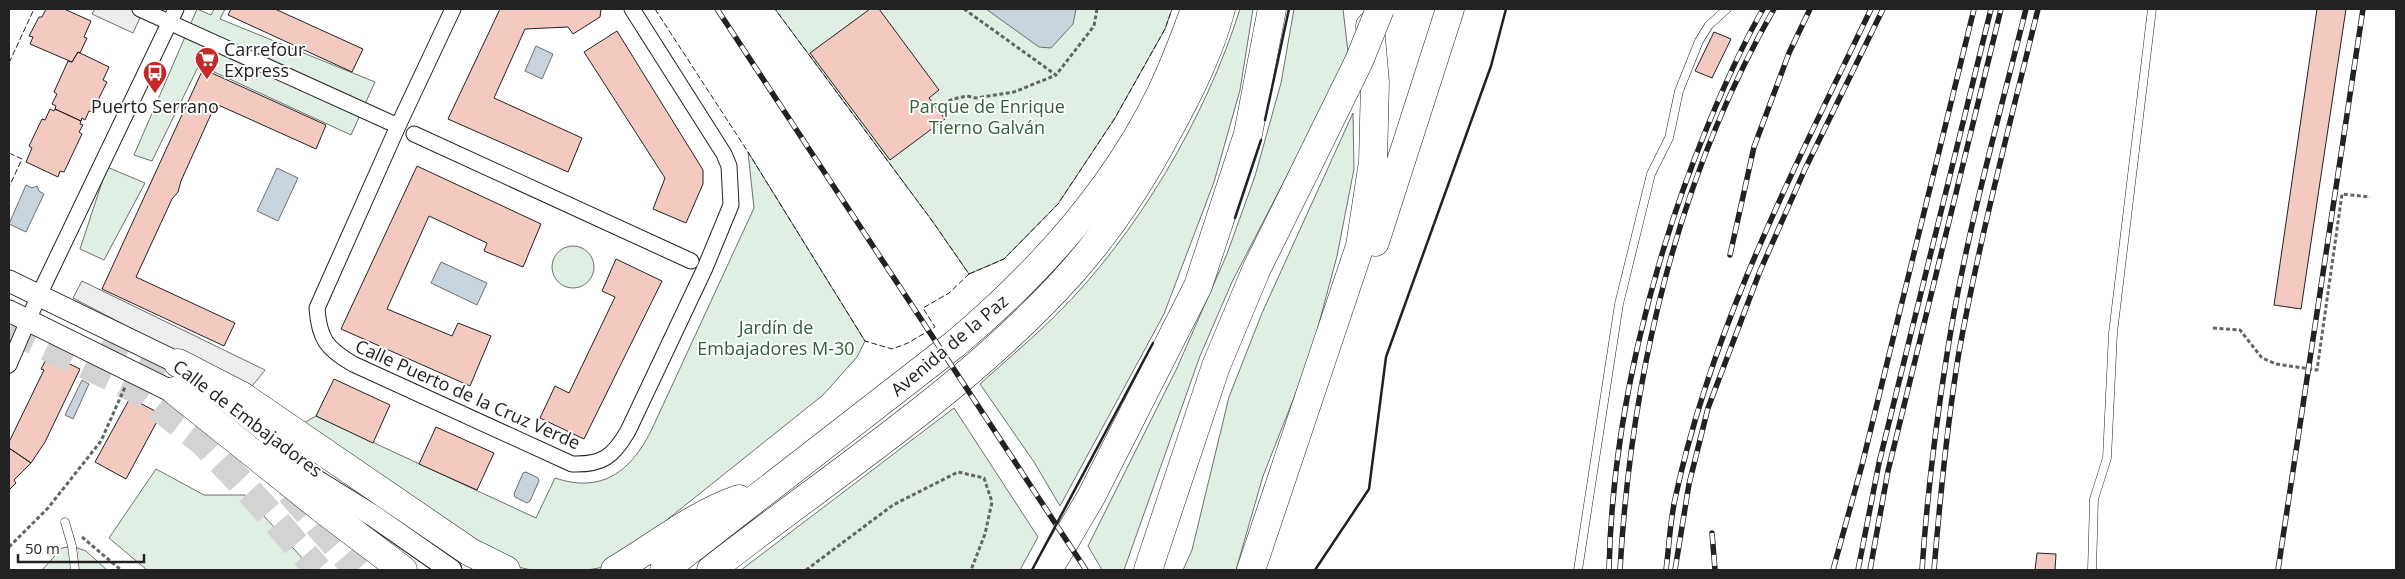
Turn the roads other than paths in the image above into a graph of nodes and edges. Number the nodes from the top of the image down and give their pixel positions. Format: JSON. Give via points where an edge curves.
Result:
{"nodes":[{"id":1,"x":140,"y":9,"type":"edge"},
{"id":2,"x":176,"y":9,"type":"edge"},
{"id":3,"x":453,"y":9,"type":"edge"},
{"id":4,"x":632,"y":9,"type":"edge"},
{"id":5,"x":1195,"y":9,"type":"edge"},
{"id":6,"x":1221,"y":9,"type":"edge"},
{"id":7,"x":1272,"y":9,"type":"edge"},
{"id":8,"x":1368,"y":9,"type":"edge"},
{"id":9,"x":1380,"y":9,"type":"edge"},
{"id":10,"x":1450,"y":9,"type":"edge"},
{"id":11,"x":1727,"y":9,"type":"edge"},
{"id":12,"x":2152,"y":9,"type":"edge"},
{"id":13,"x":170,"y":23,"type":"junction"},
{"id":14,"x":398,"y":126,"type":"junction"},
{"id":15,"x":414,"y":134,"type":"dead end"},
{"id":16,"x":691,"y":261,"type":"dead end"},
{"id":17,"x":9,"y":281,"type":"edge"},
{"id":18,"x":39,"y":295,"type":"junction"},
{"id":19,"x":9,"y":311,"type":"edge"},
{"id":20,"x":29,"y":321,"type":"junction"},
{"id":21,"x":178,"y":363,"type":"junction"},
{"id":22,"x":9,"y":365,"type":"edge"},
{"id":23,"x":175,"y":391,"type":"junction"},
{"id":24,"x":766,"y":489,"type":"junction"},
{"id":25,"x":372,"y":516,"type":"junction"},
{"id":26,"x":65,"y":522,"type":"road end"},
{"id":27,"x":1253,"y":562,"type":"edge"},
{"id":28,"x":75,"y":570,"type":"edge"},
{"id":29,"x":403,"y":570,"type":"edge"},
{"id":30,"x":452,"y":570,"type":"edge"},
{"id":31,"x":506,"y":570,"type":"edge"},
{"id":32,"x":615,"y":570,"type":"edge"},
{"id":33,"x":664,"y":570,"type":"edge"},
{"id":34,"x":711,"y":570,"type":"edge"},
{"id":35,"x":1048,"y":570,"type":"edge"},
{"id":36,"x":1148,"y":570,"type":"edge"},
{"id":37,"x":1578,"y":570,"type":"edge"},
{"id":38,"x":2092,"y":570,"type":"edge"}],
"edges":[{"from":1,"to":13,"type":"street"},
{"from":2,"to":13,"type":"street"},
{"from":3,"to":14,"type":"street","name":"Calle Puerto de la Cruz Verde"},
{"from":4,"to":14,"type":"street","name":"Calle Puerto de la Cruz Verde","via":[[724,154],[729,166],[731,205],[628,431],[621,444],[606,459],[589,465],[572,464],[353,364],[327,345],[318,325],[317,308]]},
{"from":5,"to":24,"type":"highway","name":"Avenida de la Paz","via":[[1161,94],[1130,148],[1093,202],[1047,257],[983,321]]},
{"from":6,"to":34,"type":"highway","via":[[1197,77],[1151,163],[1105,233],[1073,272],[956,383]]},
{"from":7,"to":35,"type":"highway","via":[[1248,134],[1198,286],[1091,496]]},
{"from":8,"to":27,"type":"highway","via":[[1375,82],[1373,162],[1360,246]]},
{"from":9,"to":36,"type":"highway","bridge":true,"via":[[1359,61],[1257,268],[1216,366]]},
{"from":10,"to":27,"type":"highway","via":[[1370,257],[1296,470]]},
{"from":11,"to":37,"type":"lane","via":[[1699,41],[1679,91],[1669,138],[1651,174],[1619,304]]},
{"from":12,"to":38,"type":"lane","via":[[2112,332],[2107,458],[2094,500]]},
{"from":13,"to":14,"type":"street"},
{"from":13,"to":18,"type":"street"},
{"from":15,"to":16,"type":"street"},
{"from":17,"to":18,"type":"main road","name":"Calle de Embajadores"},
{"from":18,"to":20,"type":"street"},
{"from":18,"to":21,"type":"main road","name":"Calle de Embajadores"},
{"from":19,"to":20,"type":"main road","name":"Calle de Embajadores"},
{"from":20,"to":22,"type":"street"},
{"from":20,"to":23,"type":"main road","name":"Calle de Embajadores"},
{"from":21,"to":25,"type":"main road","name":"Calle de Embajadores","via":[[264,433],[333,482]]},
{"from":21,"to":31,"type":"highway","via":[[242,396],[470,552]]},
{"from":23,"to":25,"type":"main road","name":"Calle de Embajadores"},
{"from":23,"to":29,"type":"highway"},
{"from":24,"to":32,"type":"highway","via":[[691,520]]},
{"from":24,"to":33,"type":"highway","name":"Avenida de la Paz"},
{"from":25,"to":30,"type":"main road","name":"Calle de Embajadores"},
{"from":26,"to":28,"type":"lane"}]}
